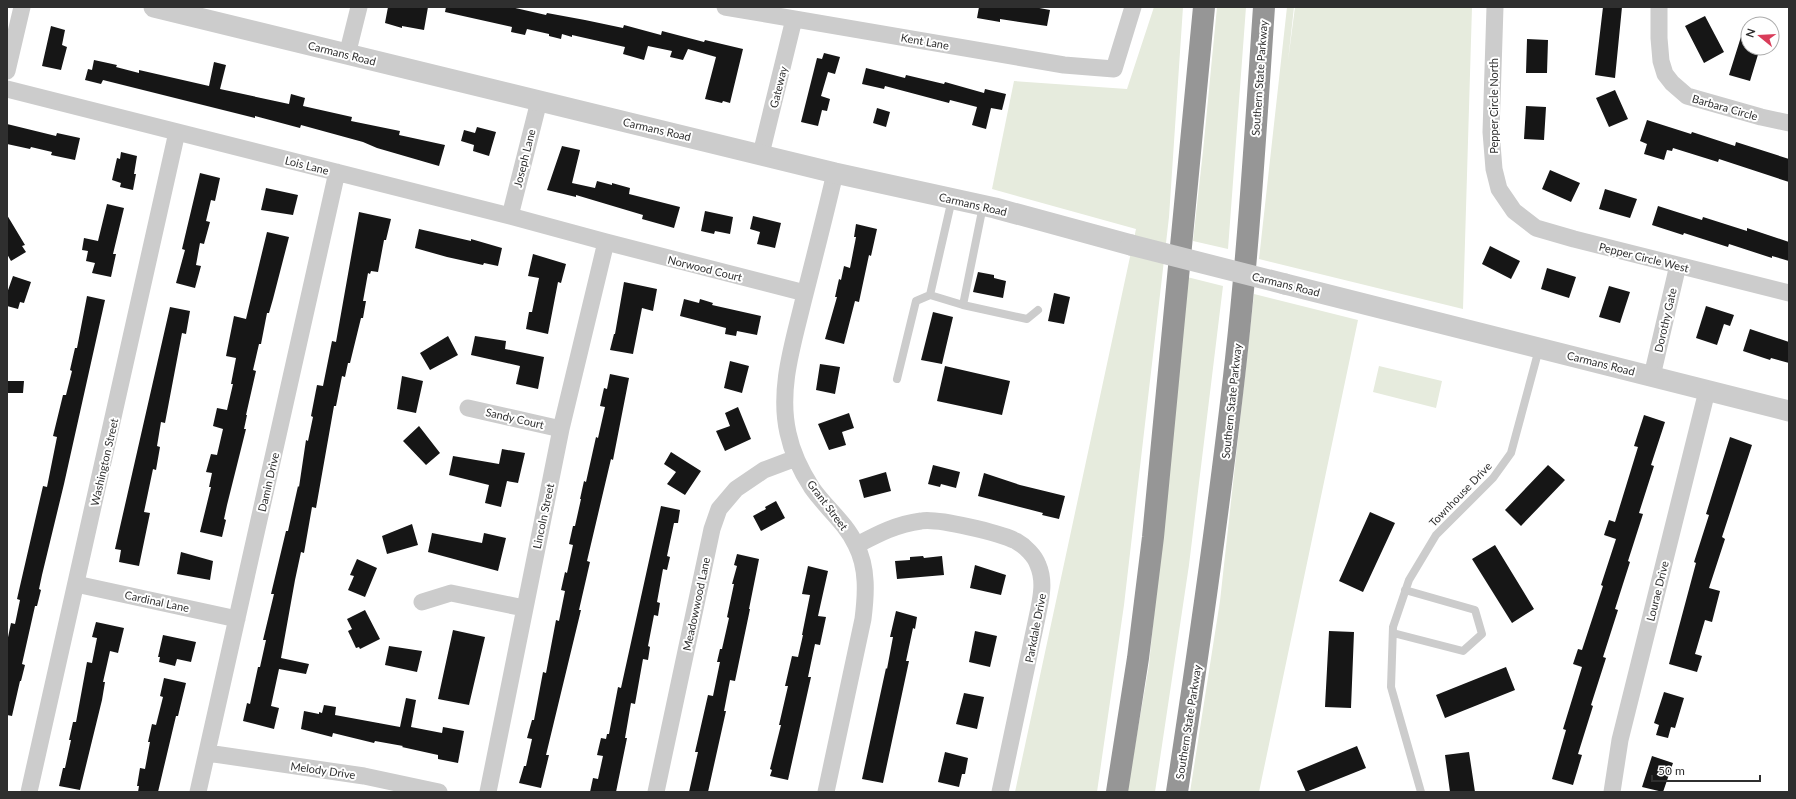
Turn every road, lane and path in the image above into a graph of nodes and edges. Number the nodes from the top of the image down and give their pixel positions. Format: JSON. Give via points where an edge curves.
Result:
{"nodes":[{"id":1,"x":22,"y":7,"type":"edge"},
{"id":2,"x":154,"y":7,"type":"edge"},
{"id":3,"x":359,"y":7,"type":"edge"},
{"id":4,"x":725,"y":7,"type":"edge"},
{"id":5,"x":1133,"y":7,"type":"edge"},
{"id":6,"x":1204,"y":7,"type":"edge"},
{"id":7,"x":1264,"y":7,"type":"edge"},
{"id":8,"x":1495,"y":7,"type":"edge"},
{"id":9,"x":1660,"y":7,"type":"edge"},
{"id":10,"x":794,"y":19,"type":"junction"},
{"id":11,"x":347,"y":55,"type":"junction"},
{"id":12,"x":7,"y":71,"type":"edge"},
{"id":13,"x":7,"y":89,"type":"edge"},
{"id":14,"x":539,"y":101,"type":"junction"},
{"id":15,"x":1789,"y":122,"type":"edge"},
{"id":16,"x":177,"y":132,"type":"junction"},
{"id":17,"x":761,"y":154,"type":"junction"},
{"id":18,"x":337,"y":172,"type":"junction"},
{"id":19,"x":835,"y":173,"type":"junction"},
{"id":20,"x":952,"y":199,"type":"junction"},
{"id":21,"x":1508,"y":202,"type":"joint"},
{"id":22,"x":983,"y":206,"type":"junction"},
{"id":23,"x":510,"y":216,"type":"junction"},
{"id":24,"x":606,"y":242,"type":"junction"},
{"id":25,"x":1678,"y":265,"type":"junction"},
{"id":26,"x":806,"y":293,"type":"junction"},
{"id":27,"x":1789,"y":293,"type":"edge"},
{"id":28,"x":930,"y":295,"type":"junction"},
{"id":29,"x":963,"y":305,"type":"junction"},
{"id":30,"x":1038,"y":310,"type":"dead end"},
{"id":31,"x":1540,"y":348,"type":"junction"},
{"id":32,"x":1652,"y":376,"type":"junction"},
{"id":33,"x":897,"y":379,"type":"dead end"},
{"id":34,"x":1707,"y":391,"type":"junction"},
{"id":35,"x":468,"y":408,"type":"dead end"},
{"id":36,"x":1789,"y":411,"type":"edge"},
{"id":37,"x":562,"y":429,"type":"junction"},
{"id":38,"x":796,"y":458,"type":"junction"},
{"id":39,"x":857,"y":545,"type":"junction"},
{"id":40,"x":76,"y":584,"type":"junction"},
{"id":41,"x":1405,"y":590,"type":"junction"},
{"id":42,"x":422,"y":602,"type":"dead end"},
{"id":43,"x":524,"y":608,"type":"junction"},
{"id":44,"x":237,"y":619,"type":"junction"},
{"id":45,"x":1393,"y":633,"type":"junction"},
{"id":46,"x":207,"y":753,"type":"junction"},
{"id":47,"x":30,"y":792,"type":"edge"},
{"id":48,"x":198,"y":792,"type":"edge"},
{"id":49,"x":439,"y":792,"type":"edge"},
{"id":50,"x":488,"y":792,"type":"edge"},
{"id":51,"x":656,"y":792,"type":"edge"},
{"id":52,"x":826,"y":792,"type":"edge"},
{"id":53,"x":1000,"y":792,"type":"edge"},
{"id":54,"x":1117,"y":792,"type":"edge"},
{"id":55,"x":1177,"y":792,"type":"edge"},
{"id":56,"x":1421,"y":792,"type":"edge"},
{"id":57,"x":1612,"y":792,"type":"edge"}],
"edges":[{"from":1,"to":12,"type":"street"},
{"from":2,"to":11,"type":"street","name":"Carmans Road"},
{"from":3,"to":11,"type":"street"},
{"from":4,"to":10,"type":"street","name":"Kent Lane"},
{"from":5,"to":10,"type":"street","name":"Kent Lane","via":[[1114,69],[1064,65]]},
{"from":6,"to":54,"type":"highway","via":[[1153,537],[1138,658]]},
{"from":7,"to":55,"type":"highway","name":"Southern State Parkway","via":[[1255,151],[1236,357],[1201,637]]},
{"from":8,"to":21,"type":"street","name":"Pepper Circle North","via":[[1492,139],[1494,170],[1499,189]]},
{"from":9,"to":15,"type":"street","name":"Barbara Circle","via":[[1660,61],[1672,84],[1686,96],[1761,117]]},
{"from":10,"to":17,"type":"street","name":"Gateway"},
{"from":11,"to":14,"type":"street","name":"Carmans Road"},
{"from":13,"to":16,"type":"street","name":"Lois Lane"},
{"from":14,"to":17,"type":"street","name":"Carmans Road"},
{"from":14,"to":23,"type":"street","name":"Joseph Lane"},
{"from":16,"to":18,"type":"street","name":"Lois Lane"},
{"from":16,"to":40,"type":"street","name":"Washington Street"},
{"from":17,"to":19,"type":"street","name":"Carmans Road"},
{"from":18,"to":23,"type":"street","name":"Lois Lane"},
{"from":18,"to":44,"type":"street","name":"Damin Drive"},
{"from":19,"to":20,"type":"street","name":"Carmans Road"},
{"from":19,"to":26,"type":"street","name":"Grant Street"},
{"from":20,"to":22,"type":"street","name":"Carmans Road"},
{"from":20,"to":28,"type":"lane"},
{"from":21,"to":25,"type":"street","name":"Pepper Circle West","via":[[1514,211],[1536,228]]},
{"from":22,"to":29,"type":"lane"},
{"from":22,"to":31,"type":"street","name":"Carmans Road","bridge":true},
{"from":23,"to":24,"type":"street","name":"Lois Lane"},
{"from":24,"to":26,"type":"street","name":"Norwood Court"},
{"from":24,"to":37,"type":"street","name":"Lincoln Street"},
{"from":25,"to":27,"type":"street","name":"Pepper Circle West"},
{"from":25,"to":32,"type":"street","name":"Dorothy Gate"},
{"from":26,"to":38,"type":"street","name":"Grant Street","via":[[790,355],[784,400],[788,432]]},
{"from":28,"to":29,"type":"lane"},
{"from":28,"to":33,"type":"lane","via":[[916,301]]},
{"from":29,"to":30,"type":"lane","via":[[1027,319]]},
{"from":31,"to":32,"type":"street","name":"Carmans Road"},
{"from":31,"to":41,"type":"lane","name":"Townhouse Drive","via":[[1511,453],[1493,478],[1436,535]]},
{"from":32,"to":34,"type":"street","name":"Carmans Road"},
{"from":34,"to":36,"type":"street","name":"Carmans Road"},
{"from":34,"to":57,"type":"street","name":"Lourae Drive","via":[[1620,740]]},
{"from":35,"to":37,"type":"street","name":"Sandy Court"},
{"from":37,"to":43,"type":"street","name":"Lincoln Street"},
{"from":38,"to":39,"type":"street","name":"Grant Street","via":[[812,488],[837,516]]},
{"from":38,"to":51,"type":"street","name":"Meadowwood Lane","via":[[764,470],[736,489],[719,509],[712,529]]},
{"from":39,"to":52,"type":"street","name":"Grant Street","via":[[864,568],[864,619]]},
{"from":39,"to":53,"type":"street","name":"Parkdale Drive","via":[[898,525],[923,520],[960,525],[1017,541],[1038,565],[1042,587],[1038,613]]},
{"from":40,"to":44,"type":"street","name":"Cardinal Lane"},
{"from":40,"to":47,"type":"street","name":"Washington Street"},
{"from":41,"to":45,"type":"lane","name":"Townhouse Drive"},
{"from":41,"to":45,"type":"lane","via":[[1476,610],[1482,634],[1463,652]]},
{"from":42,"to":43,"type":"street","via":[[451,593]]},
{"from":43,"to":50,"type":"street","name":"Lincoln Street"},
{"from":44,"to":46,"type":"street","name":"Damin Drive"},
{"from":45,"to":56,"type":"lane","name":"Townhouse Drive","via":[[1391,687]]},
{"from":46,"to":48,"type":"street","name":"Damin Drive"},
{"from":46,"to":49,"type":"street","name":"Melody Drive","via":[[364,776]]}]}
